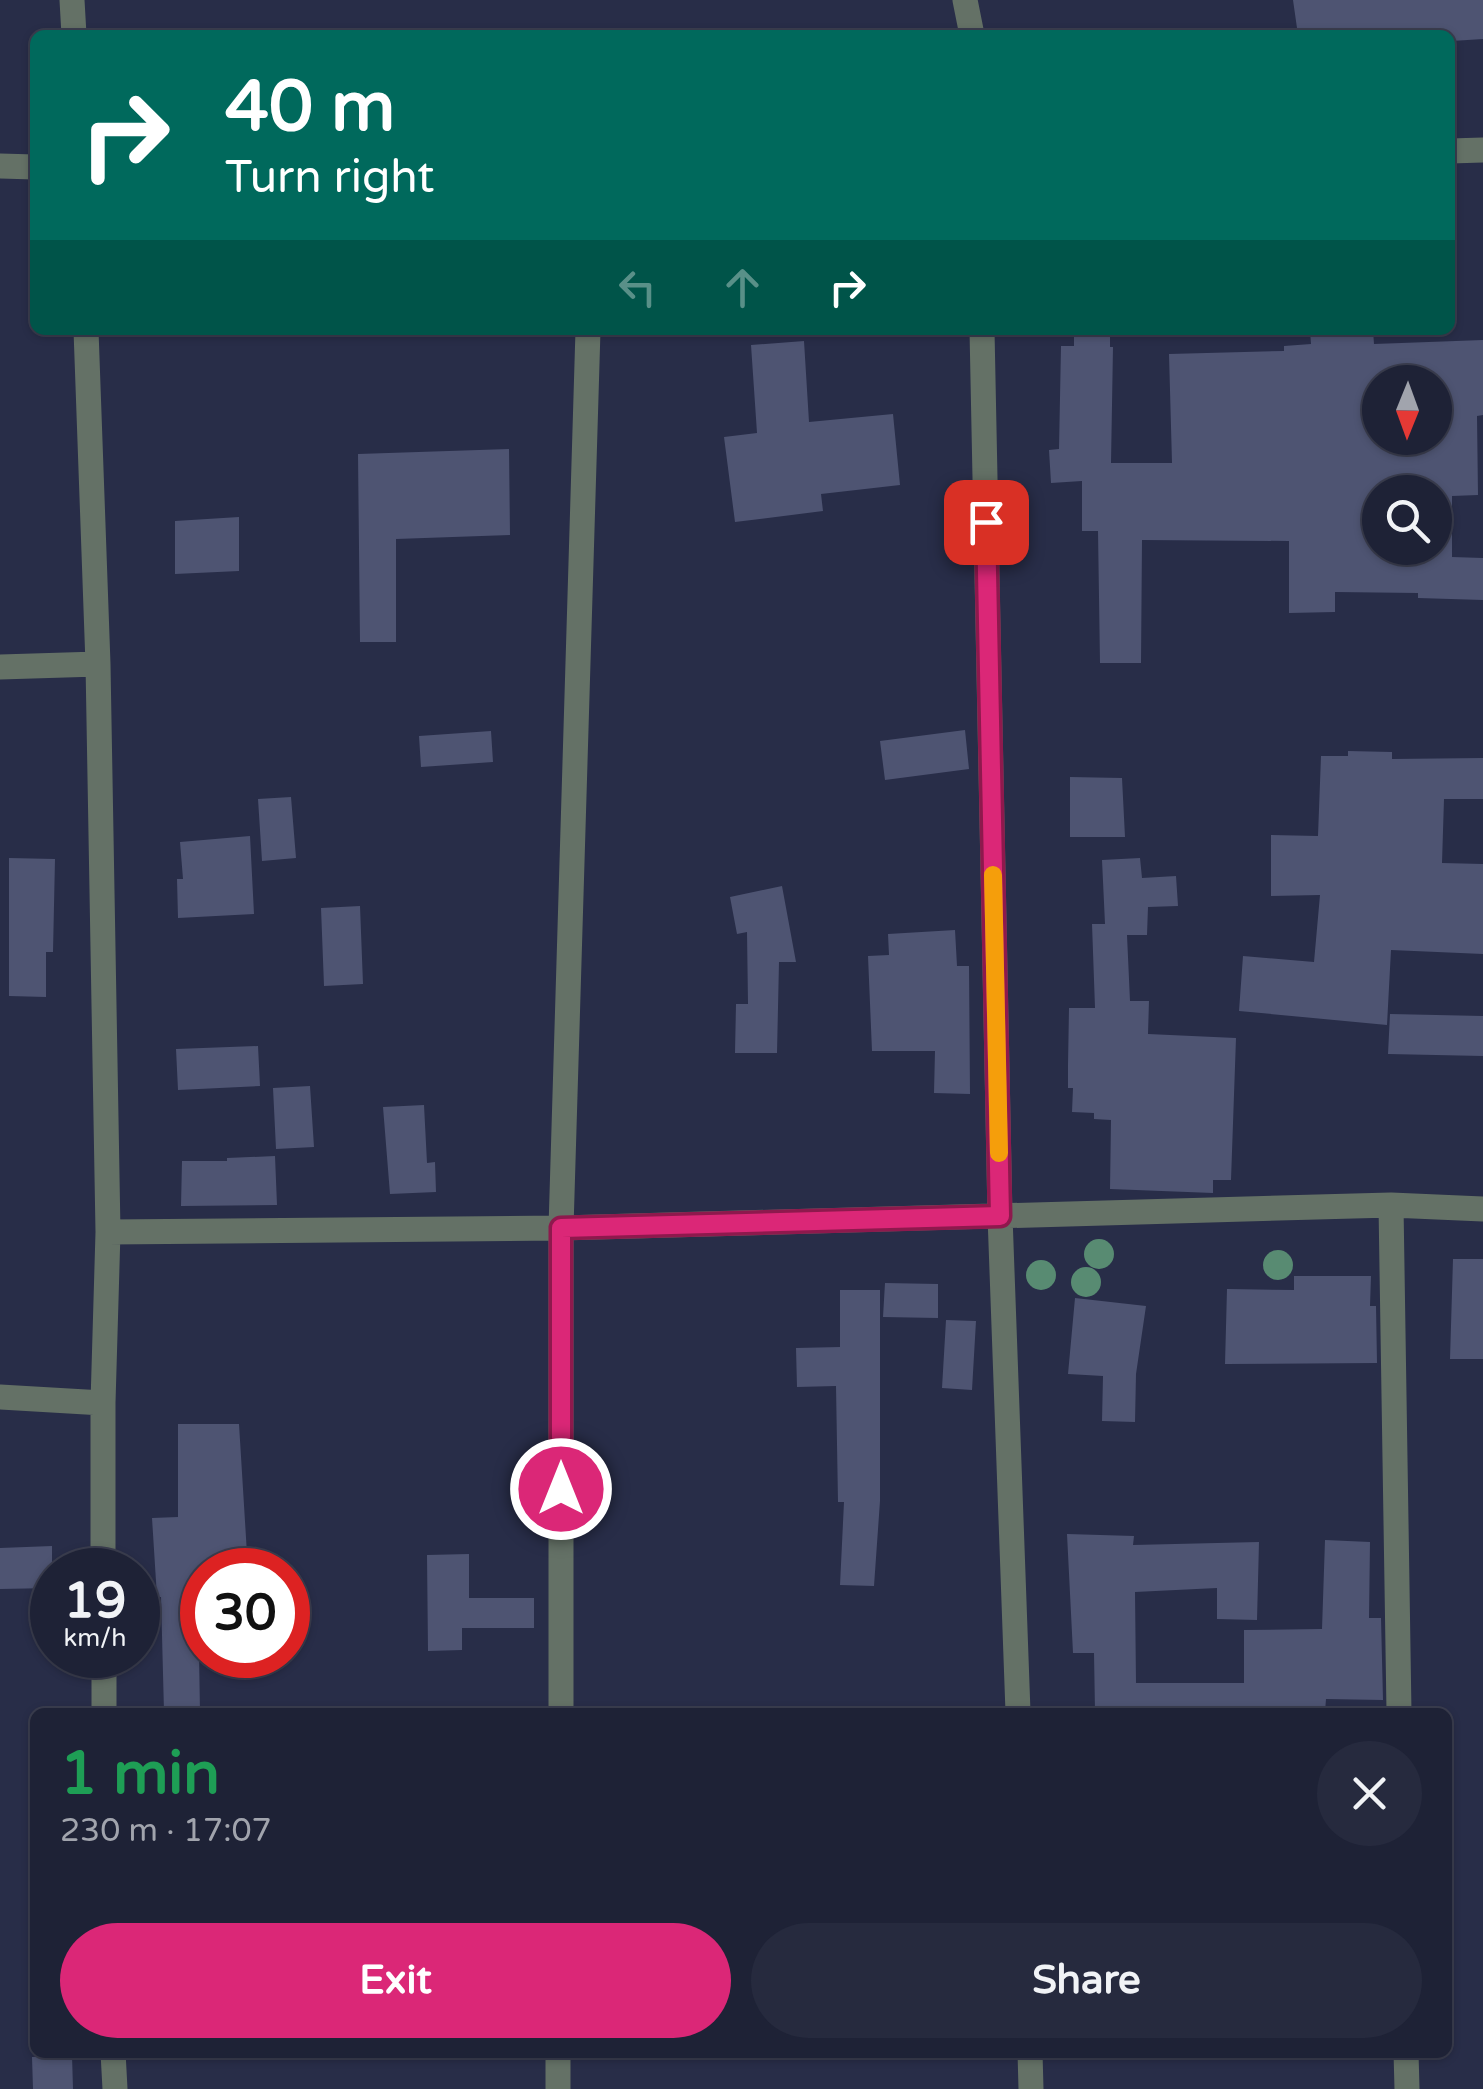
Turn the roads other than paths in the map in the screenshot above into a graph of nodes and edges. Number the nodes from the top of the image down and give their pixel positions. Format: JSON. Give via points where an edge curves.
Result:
{"nodes":[{"id":1,"x":72,"y":0,"type":"edge"},
{"id":2,"x":965,"y":0,"type":"edge"},
{"id":3,"x":74,"y":30,"type":"edge"},
{"id":4,"x":971,"y":30,"type":"edge"},
{"id":5,"x":1483,"y":150,"type":"edge"},
{"id":6,"x":1455,"y":151,"type":"edge"},
{"id":7,"x":0,"y":166,"type":"edge"},
{"id":8,"x":30,"y":167,"type":"edge"},
{"id":9,"x":86,"y":335,"type":"edge"},
{"id":10,"x":588,"y":335,"type":"edge"},
{"id":11,"x":982,"y":335,"type":"edge"},
{"id":12,"x":98,"y":664,"type":"junction"},
{"id":13,"x":0,"y":667,"type":"edge"},
{"id":14,"x":1391,"y":1205,"type":"junction"},
{"id":15,"x":1483,"y":1209,"type":"edge"},
{"id":16,"x":1000,"y":1216,"type":"junction"},
{"id":17,"x":561,"y":1228,"type":"junction"},
{"id":18,"x":108,"y":1232,"type":"junction"},
{"id":19,"x":0,"y":1397,"type":"edge"},
{"id":20,"x":103,"y":1403,"type":"junction"},
{"id":21,"x":104,"y":1548,"type":"edge"},
{"id":22,"x":104,"y":1678,"type":"edge"},
{"id":23,"x":104,"y":1708,"type":"edge"},
{"id":24,"x":561,"y":1708,"type":"edge"},
{"id":25,"x":1018,"y":1708,"type":"edge"},
{"id":26,"x":1399,"y":1708,"type":"edge"},
{"id":27,"x":114,"y":2058,"type":"edge"},
{"id":28,"x":558,"y":2058,"type":"edge"},
{"id":29,"x":1030,"y":2058,"type":"edge"},
{"id":30,"x":1406,"y":2058,"type":"edge"},
{"id":31,"x":115,"y":2089,"type":"edge"},
{"id":32,"x":558,"y":2089,"type":"edge"},
{"id":33,"x":1031,"y":2089,"type":"edge"},
{"id":34,"x":1407,"y":2089,"type":"edge"}],
"edges":[{"from":1,"to":3,"type":"street"},
{"from":2,"to":4,"type":"street"},
{"from":5,"to":6,"type":"street"},
{"from":7,"to":8,"type":"street"},
{"from":9,"to":12,"type":"street"},
{"from":10,"to":17,"type":"street"},
{"from":11,"to":16,"type":"street"},
{"from":12,"to":13,"type":"street"},
{"from":12,"to":18,"type":"street"},
{"from":14,"to":15,"type":"street"},
{"from":14,"to":16,"type":"street"},
{"from":14,"to":26,"type":"street"},
{"from":16,"to":17,"type":"street"},
{"from":16,"to":25,"type":"street"},
{"from":17,"to":18,"type":"street"},
{"from":17,"to":24,"type":"street"},
{"from":18,"to":20,"type":"street"},
{"from":19,"to":20,"type":"street"},
{"from":20,"to":21,"type":"street"},
{"from":22,"to":23,"type":"street"},
{"from":27,"to":31,"type":"street"},
{"from":28,"to":32,"type":"street"},
{"from":29,"to":33,"type":"street"},
{"from":30,"to":34,"type":"street"}]}
